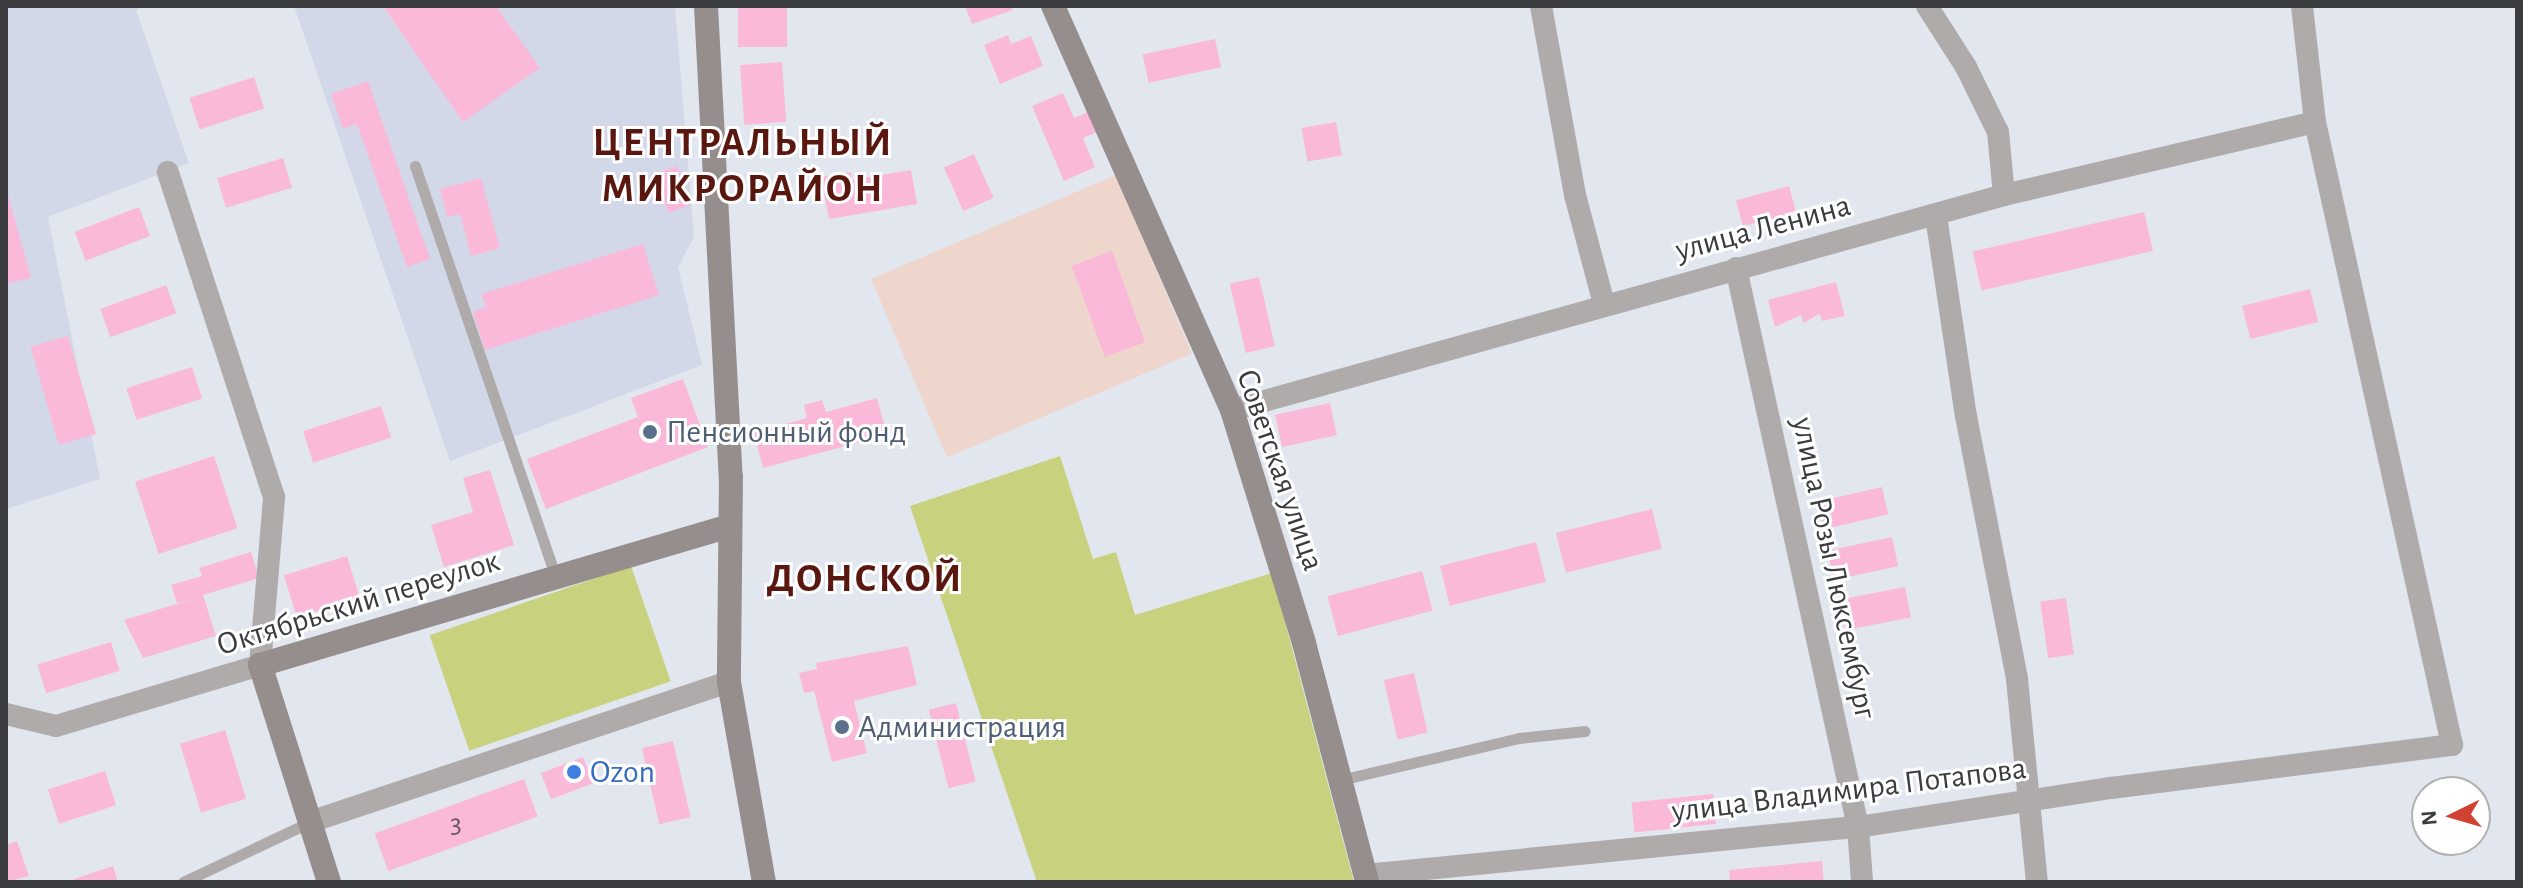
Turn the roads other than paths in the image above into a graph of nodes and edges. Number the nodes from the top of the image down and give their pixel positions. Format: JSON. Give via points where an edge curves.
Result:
{"nodes":[{"id":1,"x":706,"y":6,"type":"edge"},
{"id":2,"x":1053,"y":6,"type":"edge"},
{"id":3,"x":1541,"y":6,"type":"edge"},
{"id":4,"x":1927,"y":6,"type":"edge"},
{"id":5,"x":2302,"y":6,"type":"edge"},
{"id":6,"x":2315,"y":122,"type":"junction"},
{"id":7,"x":415,"y":166,"type":"dead end"},
{"id":8,"x":168,"y":172,"type":"dead end"},
{"id":9,"x":2004,"y":195,"type":"junction"},
{"id":10,"x":1936,"y":216,"type":"junction"},
{"id":11,"x":1736,"y":268,"type":"junction"},
{"id":12,"x":1604,"y":304,"type":"junction"},
{"id":13,"x":1232,"y":410,"type":"junction"},
{"id":14,"x":728,"y":526,"type":"junction"},
{"id":15,"x":556,"y":577,"type":"junction"},
{"id":16,"x":260,"y":665,"type":"junction"},
{"id":17,"x":729,"y":682,"type":"junction"},
{"id":18,"x":6,"y":714,"type":"edge"},
{"id":19,"x":1585,"y":731,"type":"dead end"},
{"id":20,"x":1340,"y":780,"type":"junction"},
{"id":21,"x":2026,"y":800,"type":"junction"},
{"id":22,"x":310,"y":822,"type":"junction"},
{"id":23,"x":1858,"y":827,"type":"junction"},
{"id":24,"x":1366,"y":878,"type":"edge"},
{"id":25,"x":183,"y":882,"type":"edge"},
{"id":26,"x":329,"y":882,"type":"edge"},
{"id":27,"x":764,"y":882,"type":"edge"},
{"id":28,"x":1862,"y":882,"type":"edge"},
{"id":29,"x":2037,"y":882,"type":"edge"}],
"edges":[{"from":1,"to":14,"type":"main road","via":[[731,477]]},
{"from":2,"to":13,"type":"main road","name":"Советская улица"},
{"from":3,"to":12,"type":"street","via":[[1575,195]]},
{"from":4,"to":9,"type":"street","via":[[1966,67],[1998,132]]},
{"from":5,"to":6,"type":"street"},
{"from":6,"to":9,"type":"street","name":"улица Ленина"},
{"from":6,"to":21,"type":"street","name":"улица Владимира Потапова","via":[[2452,745]]},
{"from":7,"to":15,"type":"lane"},
{"from":8,"to":16,"type":"street","via":[[274,497]]},
{"from":9,"to":10,"type":"street","name":"улица Ленина"},
{"from":10,"to":11,"type":"street","name":"улица Ленина"},
{"from":10,"to":21,"type":"street","via":[[1966,416],[2017,679],[2029,767]]},
{"from":11,"to":12,"type":"street","name":"улица Ленина"},
{"from":11,"to":23,"type":"street","name":"улица Розы Люксембург"},
{"from":12,"to":13,"type":"street","name":"улица Ленина"},
{"from":13,"to":20,"type":"main road","name":"Советская улица"},
{"from":14,"to":15,"type":"main road","name":"Октябрьский переулок"},
{"from":14,"to":17,"type":"main road"},
{"from":15,"to":16,"type":"main road","name":"Октябрьский переулок"},
{"from":16,"to":18,"type":"street","name":"Октябрьский переулок","via":[[56,726]]},
{"from":16,"to":22,"type":"main road"},
{"from":17,"to":22,"type":"street"},
{"from":17,"to":27,"type":"main road"},
{"from":19,"to":20,"type":"lane","via":[[1519,738]]},
{"from":20,"to":24,"type":"main road","name":"Советская улица"},
{"from":21,"to":23,"type":"street","name":"улица Владимира Потапова"},
{"from":21,"to":29,"type":"street"},
{"from":22,"to":25,"type":"lane"},
{"from":22,"to":26,"type":"main road"},
{"from":23,"to":24,"type":"street","name":"улица Владимира Потапова"},
{"from":23,"to":28,"type":"street","name":"улица Розы Люксембург"}]}
